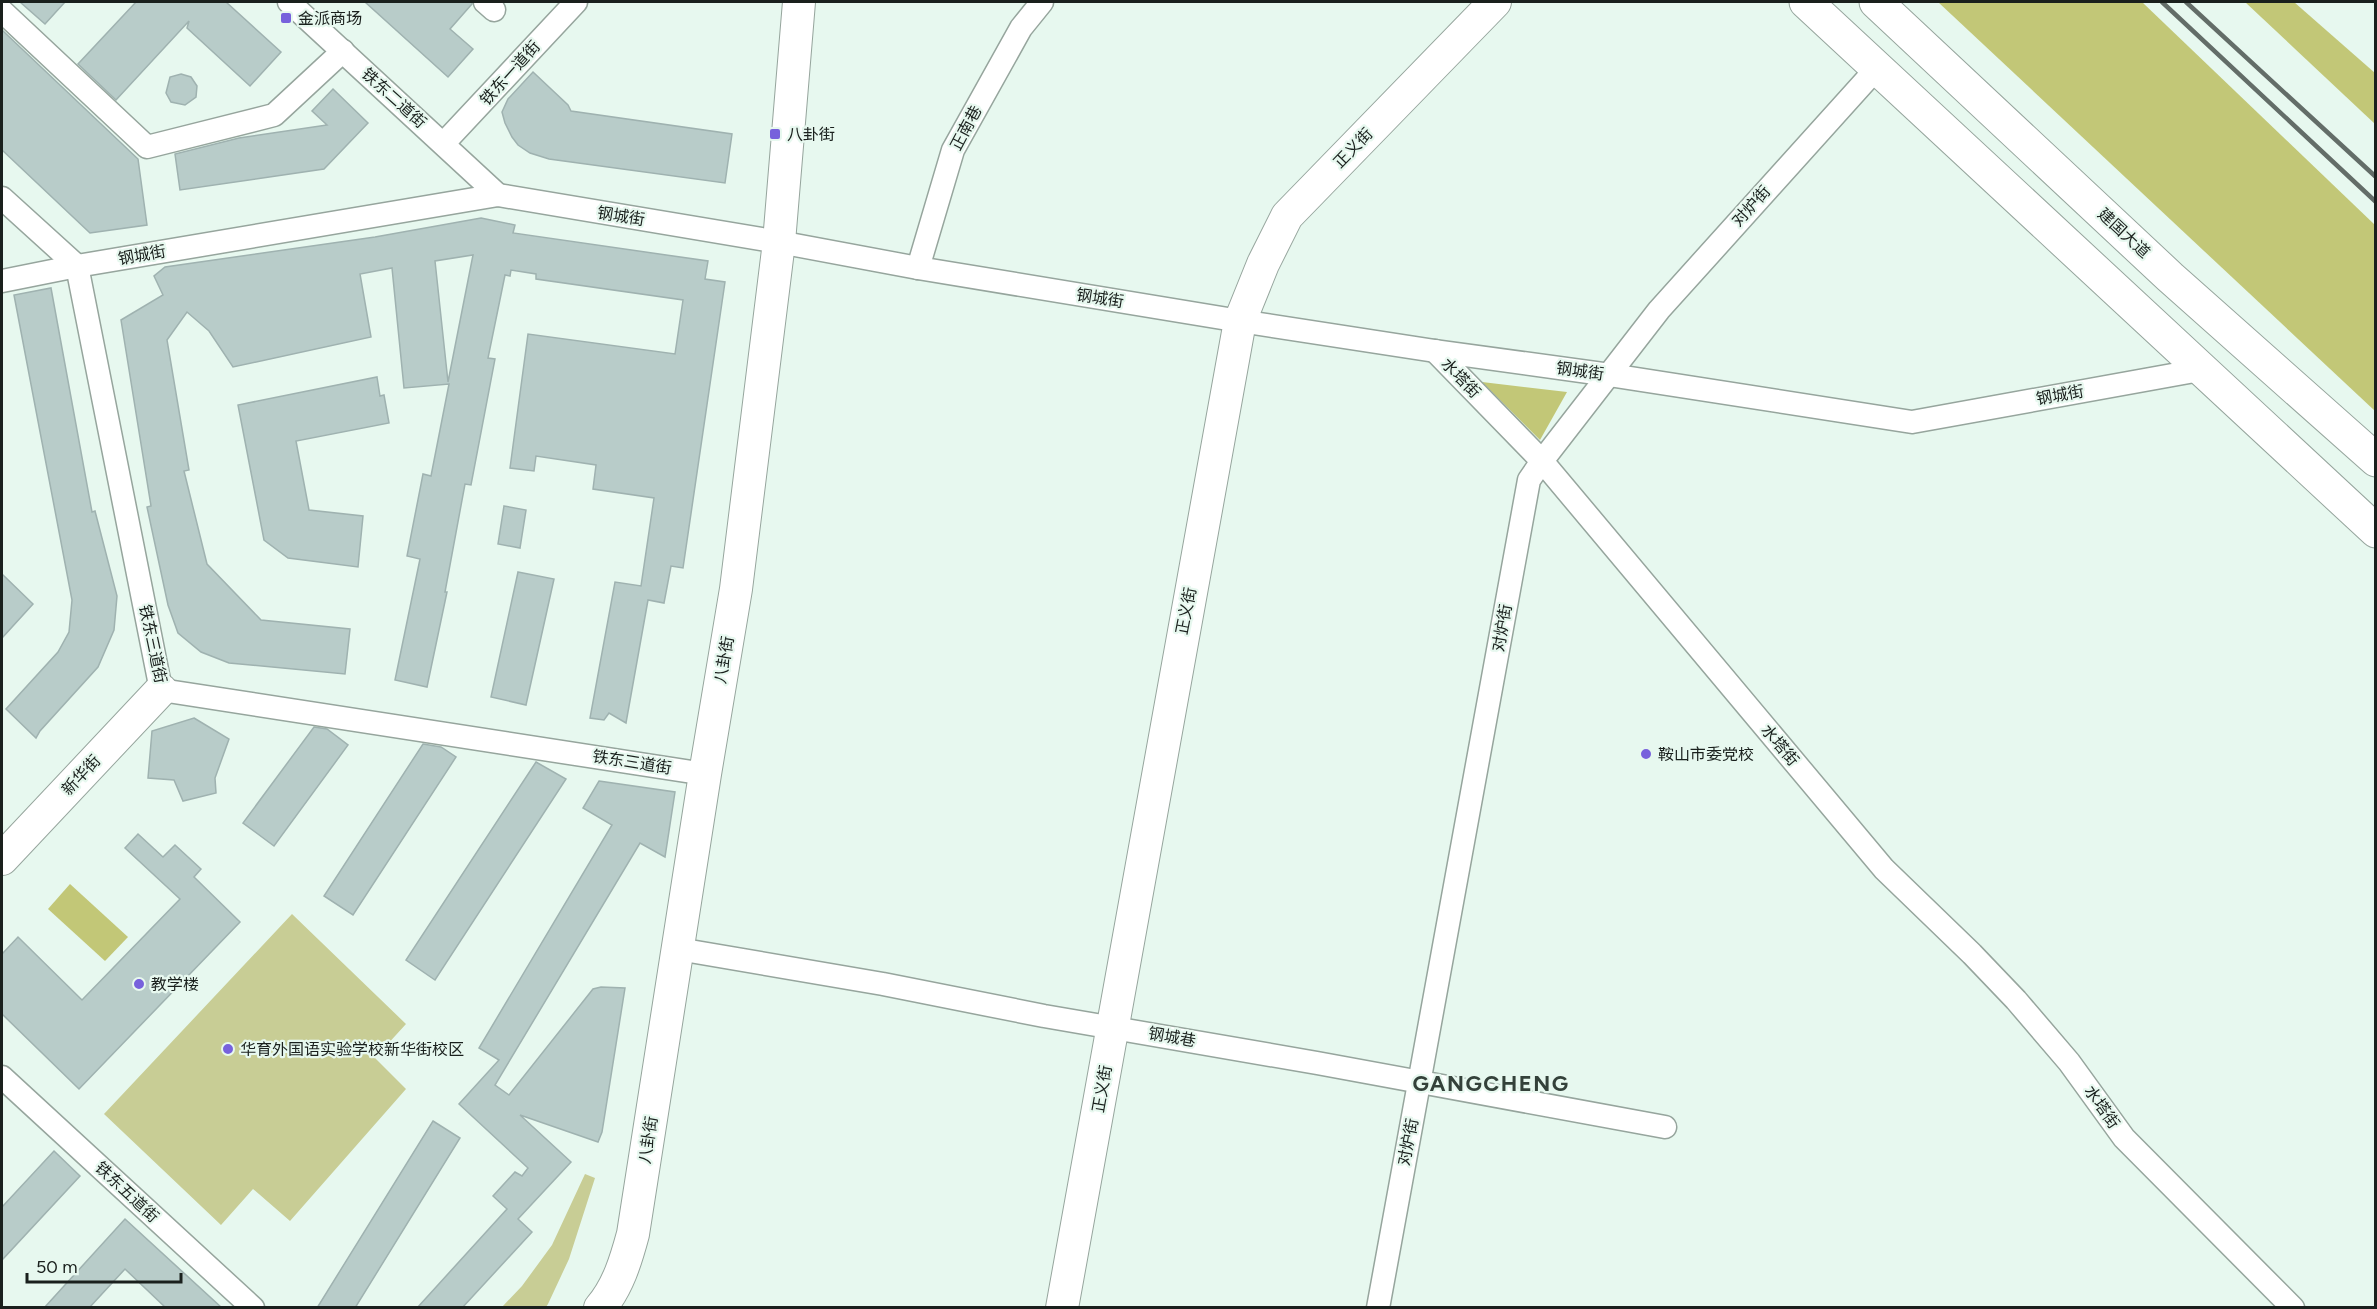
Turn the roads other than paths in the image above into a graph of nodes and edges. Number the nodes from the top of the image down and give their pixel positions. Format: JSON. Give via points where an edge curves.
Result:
{"nodes":[{"id":1,"x":289,"y":2,"type":"edge"},
{"id":2,"x":576,"y":2,"type":"edge"},
{"id":3,"x":799,"y":2,"type":"edge"},
{"id":4,"x":1042,"y":2,"type":"edge"},
{"id":5,"x":1495,"y":2,"type":"edge"},
{"id":6,"x":1797,"y":2,"type":"edge"},
{"id":7,"x":1806,"y":2,"type":"edge"},
{"id":8,"x":1878,"y":3,"type":"edge"},
{"id":9,"x":2,"y":11,"type":"edge"},
{"id":10,"x":1840,"y":33,"type":"junction"},
{"id":11,"x":343,"y":51,"type":"junction"},
{"id":12,"x":1877,"y":68,"type":"junction"},
{"id":13,"x":444,"y":143,"type":"junction"},
{"id":14,"x":498,"y":195,"type":"junction"},
{"id":15,"x":2,"y":198,"type":"edge"},
{"id":16,"x":779,"y":242,"type":"junction"},
{"id":17,"x":76,"y":266,"type":"junction"},
{"id":18,"x":918,"y":268,"type":"junction"},
{"id":19,"x":2,"y":281,"type":"edge"},
{"id":20,"x":1239,"y":321,"type":"junction"},
{"id":21,"x":1435,"y":351,"type":"junction"},
{"id":22,"x":2200,"y":370,"type":"junction"},
{"id":23,"x":1610,"y":375,"type":"junction"},
{"id":24,"x":2376,"y":460,"type":"edge"},
{"id":25,"x":1542,"y":461,"type":"junction"},
{"id":26,"x":2376,"y":531,"type":"edge"},
{"id":27,"x":161,"y":690,"type":"junction"},
{"id":28,"x":705,"y":774,"type":"junction"},
{"id":29,"x":2,"y":859,"type":"edge"},
{"id":30,"x":678,"y":949,"type":"junction"},
{"id":31,"x":1113,"y":1027,"type":"junction"},
{"id":32,"x":2,"y":1077,"type":"edge"},
{"id":33,"x":1420,"y":1082,"type":"junction"},
{"id":34,"x":1665,"y":1127,"type":"dead end"},
{"id":35,"x":606,"y":1305,"type":"edge"},
{"id":36,"x":253,"y":1308,"type":"edge"},
{"id":37,"x":1062,"y":1308,"type":"edge"},
{"id":38,"x":1378,"y":1308,"type":"edge"},
{"id":39,"x":2293,"y":1308,"type":"edge"}],
"edges":[{"from":1,"to":11,"type":"street","name":"铁东二道街"},
{"from":2,"to":13,"type":"street","name":"铁东一道街"},
{"from":3,"to":16,"type":"street","name":"八卦街"},
{"from":4,"to":18,"type":"street","name":"正南巷","via":[[1021,28],[952,150]]},
{"from":5,"to":20,"type":"street","name":"正义街","via":[[1287,216]]},
{"from":6,"to":10,"type":"street"},
{"from":7,"to":10,"type":"highway"},
{"from":8,"to":24,"type":"highway","name":"建国大道","via":[[2170,277]]},
{"from":9,"to":11,"type":"street","via":[[147,147],[274,115]]},
{"from":10,"to":12,"type":"highway"},
{"from":11,"to":13,"type":"street","name":"铁东二道街"},
{"from":12,"to":22,"type":"highway"},
{"from":12,"to":23,"type":"street","name":"对炉街","via":[[1659,310]]},
{"from":13,"to":14,"type":"street","name":"铁东二道街"},
{"from":14,"to":16,"type":"street","name":"钢城街"},
{"from":14,"to":17,"type":"street","name":"钢城街"},
{"from":15,"to":17,"type":"street"},
{"from":16,"to":18,"type":"street","name":"钢城街"},
{"from":16,"to":28,"type":"street","name":"八卦街","via":[[736,589]]},
{"from":17,"to":19,"type":"street","name":"钢城街"},
{"from":17,"to":27,"type":"street","name":"铁东三道街"},
{"from":18,"to":20,"type":"street","name":"钢城街"},
{"from":20,"to":21,"type":"street","name":"钢城街"},
{"from":20,"to":31,"type":"street","name":"正义街"},
{"from":21,"to":23,"type":"street","name":"钢城街"},
{"from":21,"to":25,"type":"street","name":"水塔街"},
{"from":22,"to":23,"type":"street","name":"钢城街","via":[[1912,422]]},
{"from":22,"to":26,"type":"highway"},
{"from":23,"to":25,"type":"street","name":"对炉街"},
{"from":25,"to":33,"type":"street","name":"对炉街","via":[[1529,480]]},
{"from":25,"to":39,"type":"street","name":"水塔街","via":[[1884,869],[1972,954],[2054,1044],[2124,1138]]},
{"from":27,"to":28,"type":"street","name":"铁东三道街"},
{"from":27,"to":29,"type":"street","name":"新华街"},
{"from":28,"to":30,"type":"street","name":"八卦街"},
{"from":30,"to":31,"type":"street","name":"钢城巷"},
{"from":30,"to":35,"type":"street","name":"八卦街","via":[[633,1234]]},
{"from":31,"to":33,"type":"street","name":"钢城巷"},
{"from":31,"to":37,"type":"street","name":"正义街"},
{"from":32,"to":36,"type":"street","name":"铁东五道街"},
{"from":33,"to":34,"type":"street","name":"钢城巷"},
{"from":33,"to":38,"type":"street","name":"对炉街"}]}
